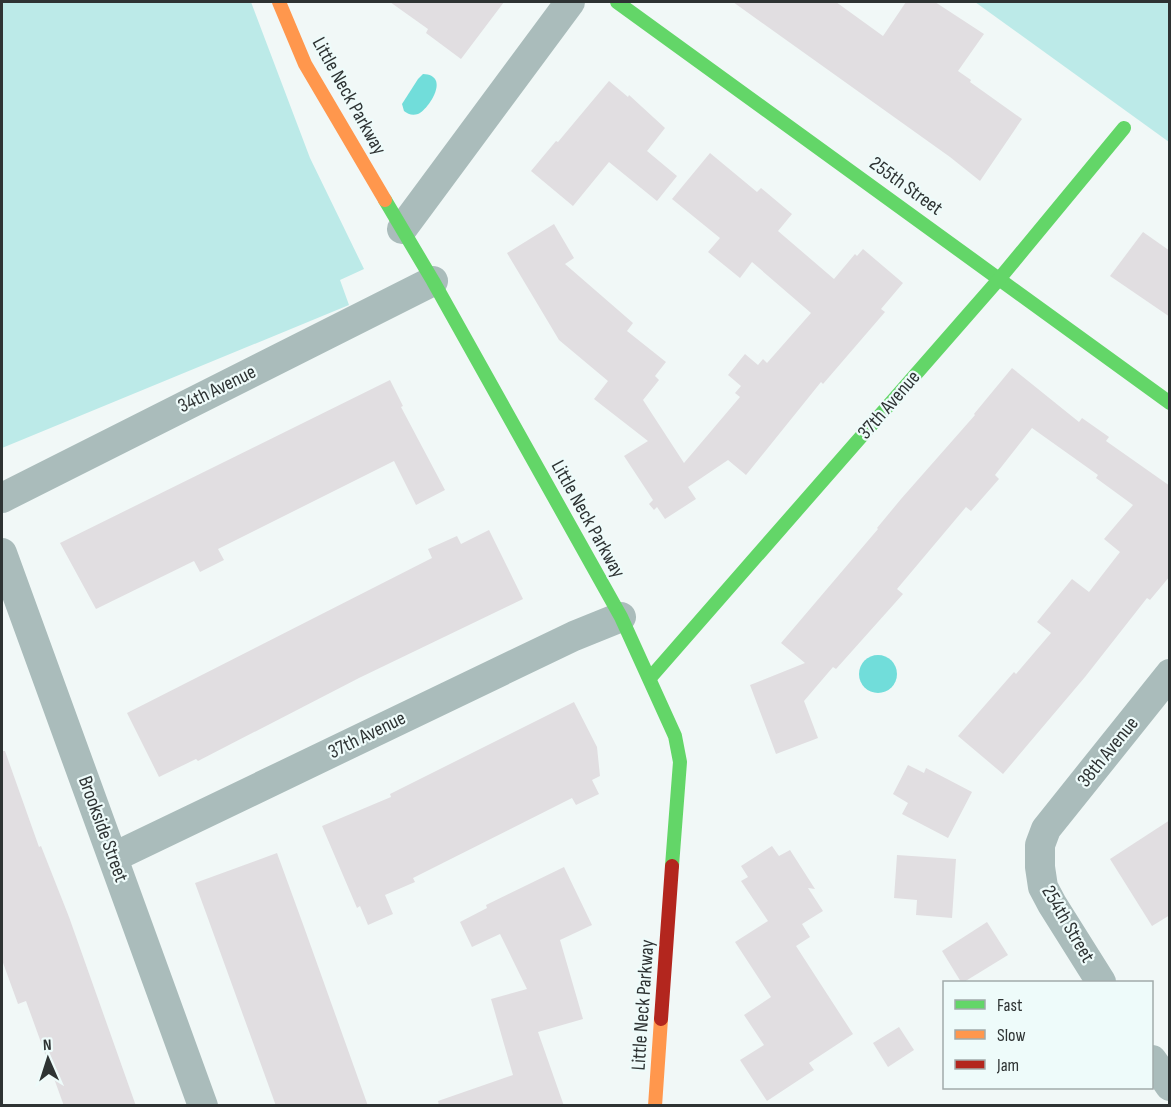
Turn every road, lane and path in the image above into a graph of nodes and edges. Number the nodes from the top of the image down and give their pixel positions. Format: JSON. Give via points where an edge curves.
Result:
{"nodes":[{"id":1,"x":279,"y":2,"type":"edge"},
{"id":2,"x":570,"y":2,"type":"edge"},
{"id":3,"x":617,"y":2,"type":"edge"},
{"id":4,"x":1124,"y":128,"type":"dead end"},
{"id":5,"x":402,"y":229,"type":"junction"},
{"id":6,"x":1000,"y":278,"type":"junction"},
{"id":7,"x":432,"y":281,"type":"junction"},
{"id":8,"x":1170,"y":403,"type":"edge"},
{"id":9,"x":2,"y":498,"type":"edge"},
{"id":10,"x":2,"y":553,"type":"edge"},
{"id":11,"x":621,"y":617,"type":"junction"},
{"id":12,"x":1170,"y":674,"type":"edge"},
{"id":13,"x":650,"y":678,"type":"junction"},
{"id":14,"x":1046,"y":829,"type":"joint"},
{"id":15,"x":114,"y":857,"type":"junction"},
{"id":16,"x":1100,"y":981,"type":"edge"},
{"id":17,"x":1153,"y":1061,"type":"edge"},
{"id":18,"x":1170,"y":1086,"type":"edge"},
{"id":19,"x":203,"y":1106,"type":"edge"},
{"id":20,"x":655,"y":1106,"type":"edge"}],
"edges":[{"from":1,"to":5,"type":"street","name":"Little Neck Parkway","via":[[305,64]]},
{"from":2,"to":5,"type":"street"},
{"from":3,"to":6,"type":"street","name":"255th Street"},
{"from":4,"to":6,"type":"street","name":"37th Avenue"},
{"from":5,"to":7,"type":"street","name":"Little Neck Parkway"},
{"from":6,"to":8,"type":"street","name":"255th Street"},
{"from":6,"to":13,"type":"street","name":"37th Avenue"},
{"from":7,"to":9,"type":"street","name":"34th Avenue"},
{"from":7,"to":11,"type":"street","name":"Little Neck Parkway"},
{"from":10,"to":15,"type":"street","name":"Brookside Street"},
{"from":11,"to":13,"type":"street","name":"Little Neck Parkway"},
{"from":11,"to":15,"type":"street","name":"37th Avenue"},
{"from":12,"to":14,"type":"street","name":"38th Avenue"},
{"from":13,"to":20,"type":"street","name":"Little Neck Parkway","via":[[675,736],[680,762]]},
{"from":14,"to":16,"type":"street","name":"254th Street","via":[[1040,845],[1043,887]]},
{"from":15,"to":19,"type":"street","name":"Brookside Street"},
{"from":17,"to":18,"type":"street"}]}
